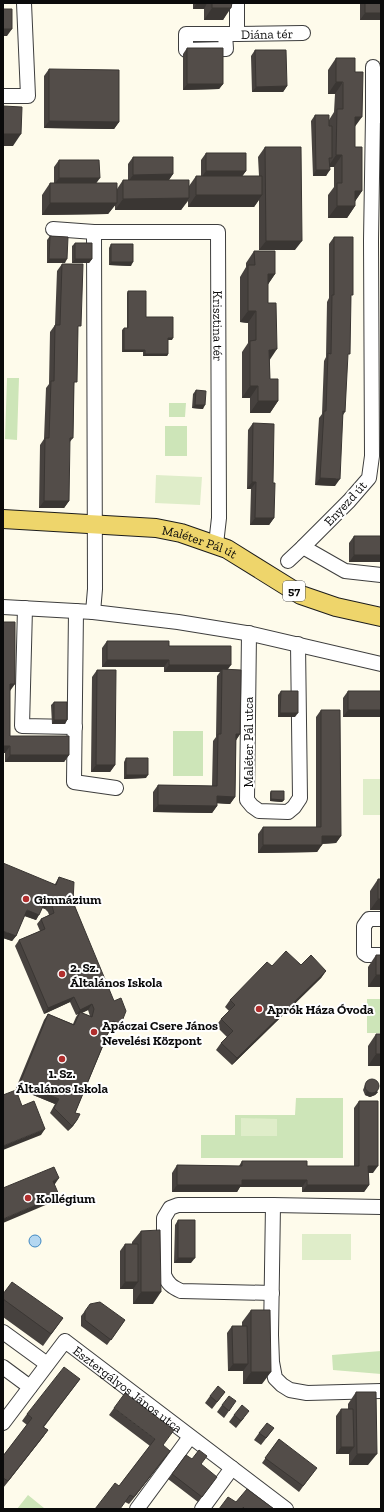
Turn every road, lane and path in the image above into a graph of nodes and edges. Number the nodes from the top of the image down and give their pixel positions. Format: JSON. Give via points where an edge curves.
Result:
{"nodes":[{"id":1,"x":24,"y":3,"type":"edge"},
{"id":2,"x":237,"y":3,"type":"edge"},
{"id":3,"x":303,"y":33,"type":"dead end"},
{"id":4,"x":373,"y":67,"type":"dead end"},
{"id":5,"x":3,"y":96,"type":"edge"},
{"id":6,"x":377,"y":116,"type":"edge"},
{"id":7,"x":52,"y":229,"type":"dead end"},
{"id":8,"x":94,"y":232,"type":"junction"},
{"id":9,"x":376,"y":404,"type":"edge"},
{"id":10,"x":3,"y":519,"type":"edge"},
{"id":11,"x":95,"y":524,"type":"junction"},
{"id":12,"x":216,"y":544,"type":"junction"},
{"id":13,"x":303,"y":547,"type":"junction"},
{"id":14,"x":288,"y":561,"type":"dead end"},
{"id":15,"x":381,"y":574,"type":"edge"},
{"id":16,"x":3,"y":607,"type":"edge"},
{"id":17,"x":25,"y":608,"type":"junction"},
{"id":18,"x":76,"y":611,"type":"junction"},
{"id":19,"x":93,"y":612,"type":"junction"},
{"id":20,"x":381,"y":617,"type":"edge"},
{"id":21,"x":249,"y":633,"type":"junction"},
{"id":22,"x":298,"y":644,"type":"junction"},
{"id":23,"x":381,"y":664,"type":"edge"},
{"id":24,"x":75,"y":727,"type":"junction"},
{"id":25,"x":116,"y":788,"type":"dead end"},
{"id":26,"x":381,"y":919,"type":"edge"},
{"id":27,"x":381,"y":955,"type":"edge"},
{"id":28,"x":273,"y":1205,"type":"junction"},
{"id":29,"x":381,"y":1207,"type":"edge"},
{"id":30,"x":272,"y":1293,"type":"junction"},
{"id":31,"x":3,"y":1332,"type":"edge"},
{"id":32,"x":47,"y":1364,"type":"junction"},
{"id":33,"x":3,"y":1367,"type":"edge"},
{"id":34,"x":30,"y":1387,"type":"junction"},
{"id":35,"x":381,"y":1391,"type":"edge"},
{"id":36,"x":6,"y":1414,"type":"edge"},
{"id":37,"x":190,"y":1437,"type":"junction"},
{"id":38,"x":232,"y":1468,"type":"junction"},
{"id":39,"x":137,"y":1509,"type":"edge"},
{"id":40,"x":202,"y":1509,"type":"edge"},
{"id":41,"x":286,"y":1509,"type":"edge"}],
"edges":[{"from":1,"to":5,"type":"street","via":[[28,96]]},
{"from":2,"to":3,"type":"street","name":"Diána tér","via":[[231,34]]},
{"from":4,"to":6,"type":"street","name":"Enyezd út"},
{"from":6,"to":9,"type":"street","name":"Enyezd út","via":[[371,240]]},
{"from":7,"to":8,"type":"street","name":"Krisztina tér"},
{"from":8,"to":11,"type":"street"},
{"from":8,"to":12,"type":"street","name":"Krisztina tér","via":[[218,232],[219,518]]},
{"from":9,"to":13,"type":"street","name":"Enyezd út","via":[[368,478]]},
{"from":10,"to":11,"type":"main road","name":"Maléter Pál út","number":"57"},
{"from":11,"to":12,"type":"main road","name":"Maléter Pál út","number":"57","via":[[156,528]]},
{"from":11,"to":19,"type":"street"},
{"from":12,"to":20,"type":"main road","name":"Maléter Pál út","number":"57","via":[[301,595],[336,607]]},
{"from":13,"to":14,"type":"street","name":"Enyezd út"},
{"from":13,"to":15,"type":"street","via":[[345,571]]},
{"from":16,"to":17,"type":"street"},
{"from":17,"to":18,"type":"street"},
{"from":17,"to":24,"type":"street","via":[[22,726]]},
{"from":18,"to":19,"type":"street"},
{"from":18,"to":24,"type":"street"},
{"from":19,"to":21,"type":"street"},
{"from":21,"to":22,"type":"street"},
{"from":21,"to":22,"type":"street","name":"Maléter Pál utca","via":[[247,800],[260,811],[288,812],[300,798]]},
{"from":22,"to":23,"type":"street"},
{"from":24,"to":25,"type":"street","via":[[74,782]]},
{"from":26,"to":27,"type":"street","via":[[369,919],[364,926],[364,953]]},
{"from":28,"to":29,"type":"street"},
{"from":28,"to":30,"type":"street"},
{"from":28,"to":30,"type":"street","via":[[178,1205],[170,1208],[164,1218],[164,1275],[172,1287],[181,1291]]},
{"from":30,"to":35,"type":"street","via":[[272,1362],[275,1378],[282,1385],[290,1390],[307,1393]]},
{"from":31,"to":32,"type":"street"},
{"from":32,"to":34,"type":"street"},
{"from":32,"to":37,"type":"street","name":"Esztergályos János utca","via":[[65,1341]]},
{"from":33,"to":34,"type":"street"},
{"from":34,"to":36,"type":"street"},
{"from":37,"to":38,"type":"street","name":"Esztergályos János utca"},
{"from":37,"to":39,"type":"street","name":"Esztergályos János utca"},
{"from":38,"to":40,"type":"street"},
{"from":38,"to":41,"type":"street","name":"Esztergályos János utca"}]}
